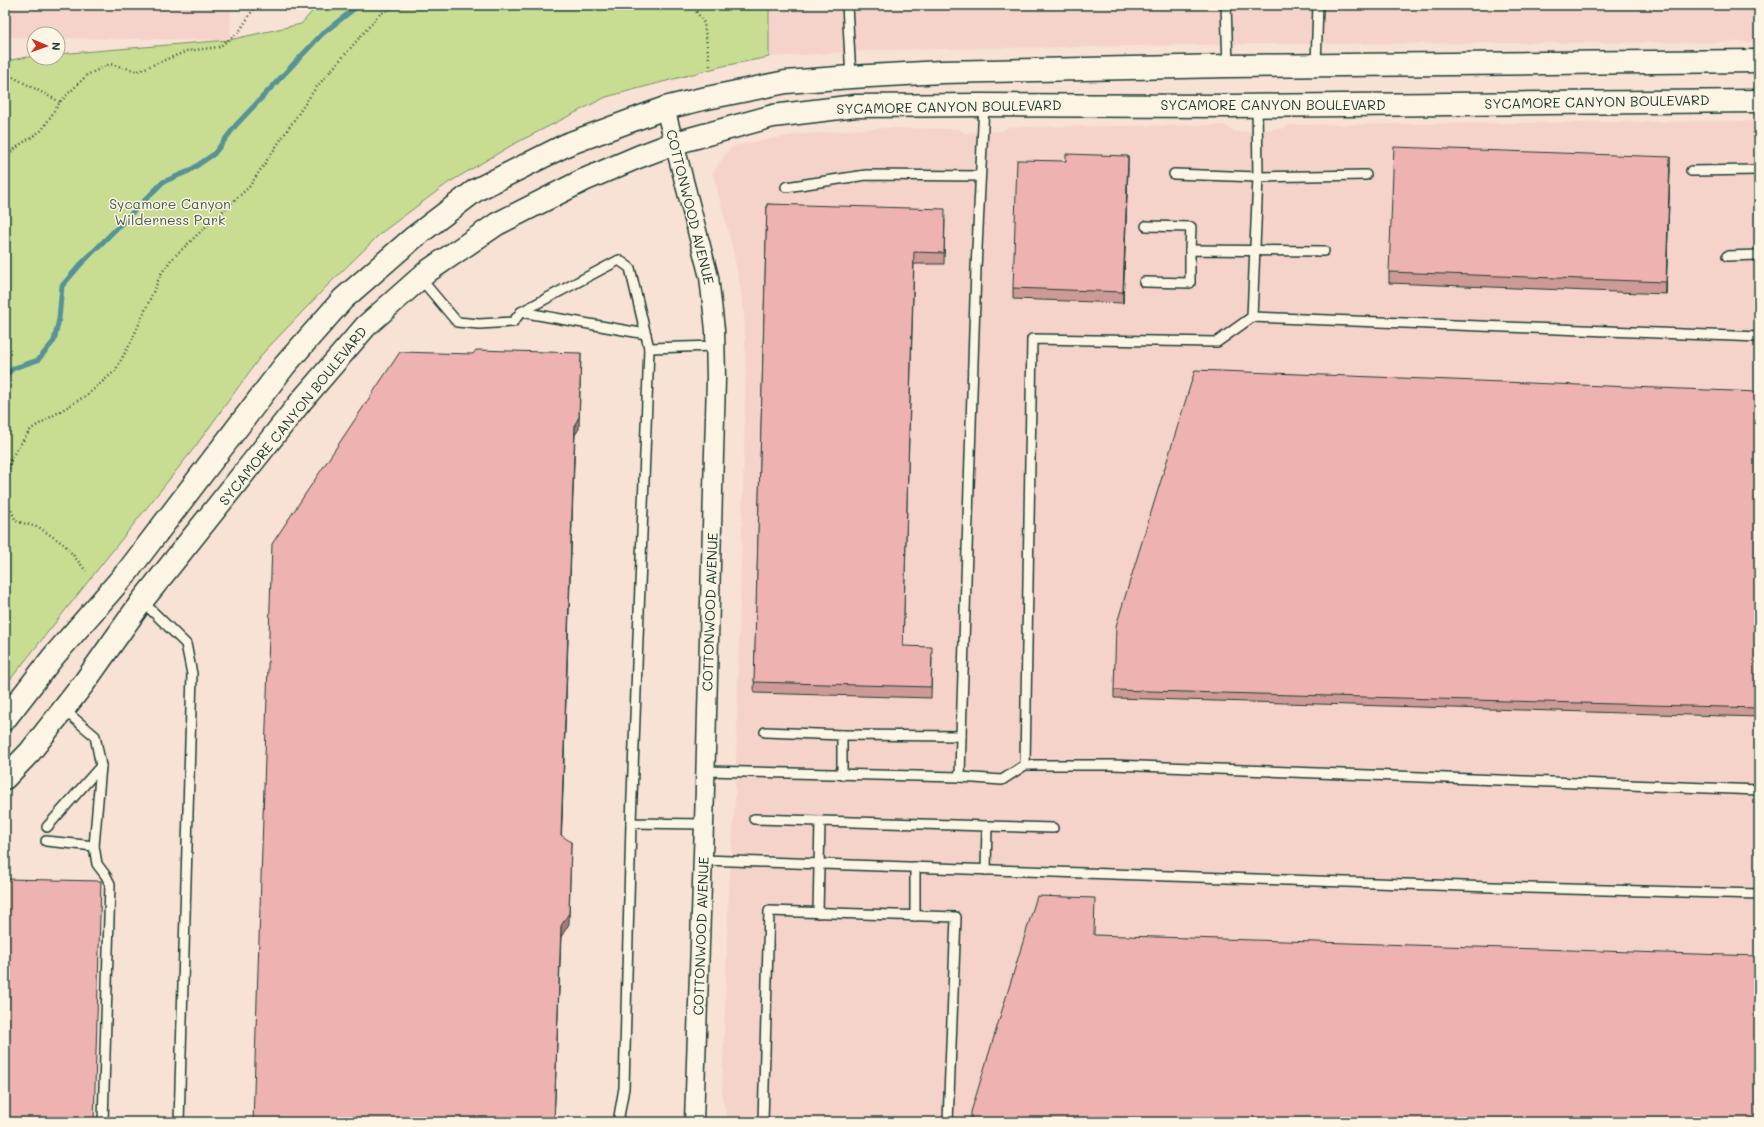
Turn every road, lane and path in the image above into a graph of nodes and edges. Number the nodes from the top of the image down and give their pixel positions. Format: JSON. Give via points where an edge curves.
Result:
{"nodes":[{"id":1,"x":256,"y":5,"type":"edge"},
{"id":2,"x":397,"y":5,"type":"edge"},
{"id":3,"x":692,"y":5,"type":"edge"},
{"id":4,"x":847,"y":5,"type":"edge"},
{"id":5,"x":1226,"y":5,"type":"edge"},
{"id":6,"x":1318,"y":5,"type":"edge"},
{"id":7,"x":1759,"y":61,"type":"edge"},
{"id":8,"x":1316,"y":65,"type":"junction"},
{"id":9,"x":710,"y":66,"type":"dead end"},
{"id":10,"x":1228,"y":66,"type":"junction"},
{"id":11,"x":5,"y":77,"type":"edge"},
{"id":12,"x":851,"y":77,"type":"junction"},
{"id":13,"x":1759,"y":101,"type":"edge"},
{"id":14,"x":60,"y":102,"type":"junction"},
{"id":15,"x":984,"y":105,"type":"junction"},
{"id":16,"x":1257,"y":105,"type":"junction"},
{"id":17,"x":665,"y":108,"type":"junction"},
{"id":18,"x":675,"y":143,"type":"junction"},
{"id":19,"x":5,"y":156,"type":"edge"},
{"id":20,"x":1759,"y":170,"type":"edge"},
{"id":21,"x":1691,"y":171,"type":"dead end"},
{"id":22,"x":1174,"y":174,"type":"dead end"},
{"id":23,"x":1366,"y":175,"type":"dead end"},
{"id":24,"x":980,"y":176,"type":"junction"},
{"id":25,"x":1258,"y":176,"type":"junction"},
{"id":26,"x":786,"y":187,"type":"dead end"},
{"id":27,"x":1146,"y":226,"type":"dead end"},
{"id":28,"x":1190,"y":250,"type":"junction"},
{"id":29,"x":1255,"y":251,"type":"junction"},
{"id":30,"x":1324,"y":251,"type":"dead end"},
{"id":31,"x":1759,"y":255,"type":"edge"},
{"id":32,"x":1727,"y":256,"type":"dead end"},
{"id":33,"x":420,"y":278,"type":"junction"},
{"id":34,"x":1144,"y":282,"type":"dead end"},
{"id":35,"x":521,"y":312,"type":"junction"},
{"id":36,"x":1252,"y":317,"type":"junction"},
{"id":37,"x":646,"y":334,"type":"junction"},
{"id":38,"x":1759,"y":337,"type":"edge"},
{"id":39,"x":716,"y":346,"type":"junction"},
{"id":40,"x":649,"y":348,"type":"junction"},
{"id":41,"x":11,"y":458,"type":"junction"},
{"id":42,"x":5,"y":467,"type":"edge"},
{"id":43,"x":86,"y":570,"type":"dead end"},
{"id":44,"x":142,"y":601,"type":"junction"},
{"id":45,"x":63,"y":709,"type":"junction"},
{"id":46,"x":5,"y":719,"type":"edge"},
{"id":47,"x":765,"y":732,"type":"dead end"},
{"id":48,"x":842,"y":735,"type":"junction"},
{"id":49,"x":961,"y":736,"type":"junction"},
{"id":50,"x":1025,"y":765,"type":"junction"},
{"id":51,"x":101,"y":766,"type":"junction"},
{"id":52,"x":706,"y":772,"type":"junction"},
{"id":53,"x":842,"y":775,"type":"junction"},
{"id":54,"x":960,"y":777,"type":"junction"},
{"id":55,"x":5,"y":778,"type":"edge"},
{"id":56,"x":1759,"y":790,"type":"edge"},
{"id":57,"x":754,"y":819,"type":"dead end"},
{"id":58,"x":820,"y":821,"type":"junction"},
{"id":59,"x":631,"y":823,"type":"junction"},
{"id":60,"x":704,"y":824,"type":"junction"},
{"id":61,"x":987,"y":826,"type":"junction"},
{"id":62,"x":47,"y":827,"type":"dead end"},
{"id":63,"x":1053,"y":828,"type":"dead end"},
{"id":64,"x":46,"y":841,"type":"dead end"},
{"id":65,"x":94,"y":846,"type":"junction"},
{"id":66,"x":703,"y":860,"type":"junction"},
{"id":67,"x":819,"y":864,"type":"junction"},
{"id":68,"x":915,"y":867,"type":"junction"},
{"id":69,"x":986,"y":870,"type":"junction"},
{"id":70,"x":1759,"y":894,"type":"edge"},
{"id":71,"x":818,"y":913,"type":"junction"},
{"id":72,"x":915,"y":916,"type":"junction"},
{"id":73,"x":103,"y":1122,"type":"edge"},
{"id":74,"x":180,"y":1122,"type":"edge"},
{"id":75,"x":618,"y":1122,"type":"edge"},
{"id":76,"x":694,"y":1122,"type":"edge"},
{"id":77,"x":763,"y":1122,"type":"edge"},
{"id":78,"x":948,"y":1122,"type":"edge"}],
"edges":[{"from":1,"to":14,"type":"path","via":[[239,32],[219,47],[187,51],[138,71],[110,64],[87,75]]},
{"from":2,"to":41,"type":"path","via":[[380,14],[315,89],[249,187],[171,260],[160,274],[132,340],[115,371],[87,395],[31,429]]},
{"from":3,"to":9,"type":"path","via":[[704,23]]},
{"from":4,"to":12,"type":"lane"},
{"from":5,"to":10,"type":"lane"},
{"from":6,"to":8,"type":"lane"},
{"from":7,"to":8,"type":"main road"},
{"from":8,"to":10,"type":"main road"},
{"from":10,"to":12,"type":"main road","via":[[942,72]]},
{"from":11,"to":14,"type":"path","via":[[13,78]]},
{"from":12,"to":17,"type":"main road","via":[[786,82]]},
{"from":13,"to":16,"type":"main road","name":"SYCAMORE CANYON BOULEVARD"},
{"from":14,"to":19,"type":"path","via":[[42,130]]},
{"from":15,"to":16,"type":"main road","name":"SYCAMORE CANYON BOULEVARD"},
{"from":15,"to":18,"type":"main road","name":"SYCAMORE CANYON BOULEVARD","via":[[856,106],[772,116]]},
{"from":15,"to":24,"type":"lane"},
{"from":16,"to":25,"type":"lane"},
{"from":17,"to":18,"type":"street","name":"COTTONWOOD AVENUE"},
{"from":17,"to":46,"type":"main road","via":[[568,144],[476,190],[413,238],[343,299],[285,365],[128,571],[53,657]]},
{"from":18,"to":33,"type":"main road","name":"SYCAMORE CANYON BOULEVARD","via":[[584,180],[497,224]]},
{"from":18,"to":39,"type":"street","name":"COTTONWOOD AVENUE","via":[[709,277]]},
{"from":20,"to":21,"type":"lane"},
{"from":22,"to":25,"type":"lane"},
{"from":23,"to":25,"type":"lane"},
{"from":24,"to":26,"type":"lane","via":[[866,175]]},
{"from":24,"to":49,"type":"lane"},
{"from":25,"to":29,"type":"lane"},
{"from":27,"to":28,"type":"lane","via":[[1191,227]]},
{"from":28,"to":29,"type":"lane"},
{"from":28,"to":34,"type":"lane","via":[[1190,283]]},
{"from":29,"to":30,"type":"lane"},
{"from":29,"to":36,"type":"lane"},
{"from":31,"to":32,"type":"lane"},
{"from":33,"to":35,"type":"lane","via":[[457,322],[513,322]]},
{"from":33,"to":44,"type":"main road","name":"SYCAMORE CANYON BOULEVARD","via":[[361,331],[303,399]]},
{"from":35,"to":37,"type":"lane"},
{"from":35,"to":37,"type":"lane","via":[[619,260],[630,268]]},
{"from":36,"to":38,"type":"lane"},
{"from":36,"to":50,"type":"lane","via":[[1217,342],[1032,339]]},
{"from":37,"to":40,"type":"lane"},
{"from":39,"to":40,"type":"lane"},
{"from":39,"to":52,"type":"street","name":"COTTONWOOD AVENUE"},
{"from":40,"to":59,"type":"lane"},
{"from":41,"to":42,"type":"path"},
{"from":41,"to":43,"type":"path","via":[[5,480],[6,502],[16,521],[40,528],[65,545]]},
{"from":44,"to":45,"type":"main road","name":"SYCAMORE CANYON BOULEVARD"},
{"from":44,"to":74,"type":"lane","via":[[186,644],[192,674]]},
{"from":45,"to":51,"type":"lane","via":[[95,736]]},
{"from":45,"to":55,"type":"main road","name":"SYCAMORE CANYON BOULEVARD","via":[[30,752]]},
{"from":47,"to":48,"type":"lane"},
{"from":48,"to":49,"type":"lane"},
{"from":48,"to":53,"type":"lane"},
{"from":49,"to":54,"type":"lane"},
{"from":50,"to":54,"type":"lane","via":[[1002,780]]},
{"from":50,"to":56,"type":"lane","via":[[1113,765]]},
{"from":51,"to":62,"type":"lane"},
{"from":51,"to":65,"type":"lane"},
{"from":52,"to":53,"type":"lane"},
{"from":52,"to":60,"type":"street","name":"COTTONWOOD AVENUE"},
{"from":53,"to":54,"type":"lane"},
{"from":57,"to":58,"type":"lane"},
{"from":58,"to":61,"type":"lane"},
{"from":58,"to":67,"type":"lane"},
{"from":59,"to":60,"type":"lane"},
{"from":59,"to":75,"type":"lane","via":[[624,1088]]},
{"from":60,"to":66,"type":"street","name":"COTTONWOOD AVENUE"},
{"from":61,"to":63,"type":"lane"},
{"from":61,"to":69,"type":"lane"},
{"from":64,"to":65,"type":"lane"},
{"from":65,"to":73,"type":"lane","via":[[97,864],[110,884]]},
{"from":66,"to":67,"type":"lane"},
{"from":66,"to":76,"type":"street","name":"COTTONWOOD AVENUE"},
{"from":67,"to":68,"type":"lane"},
{"from":67,"to":71,"type":"lane"},
{"from":68,"to":69,"type":"lane"},
{"from":68,"to":72,"type":"lane"},
{"from":69,"to":70,"type":"lane"},
{"from":71,"to":72,"type":"lane"},
{"from":71,"to":77,"type":"lane","via":[[769,911]]},
{"from":72,"to":78,"type":"lane","via":[[956,917]]}]}
